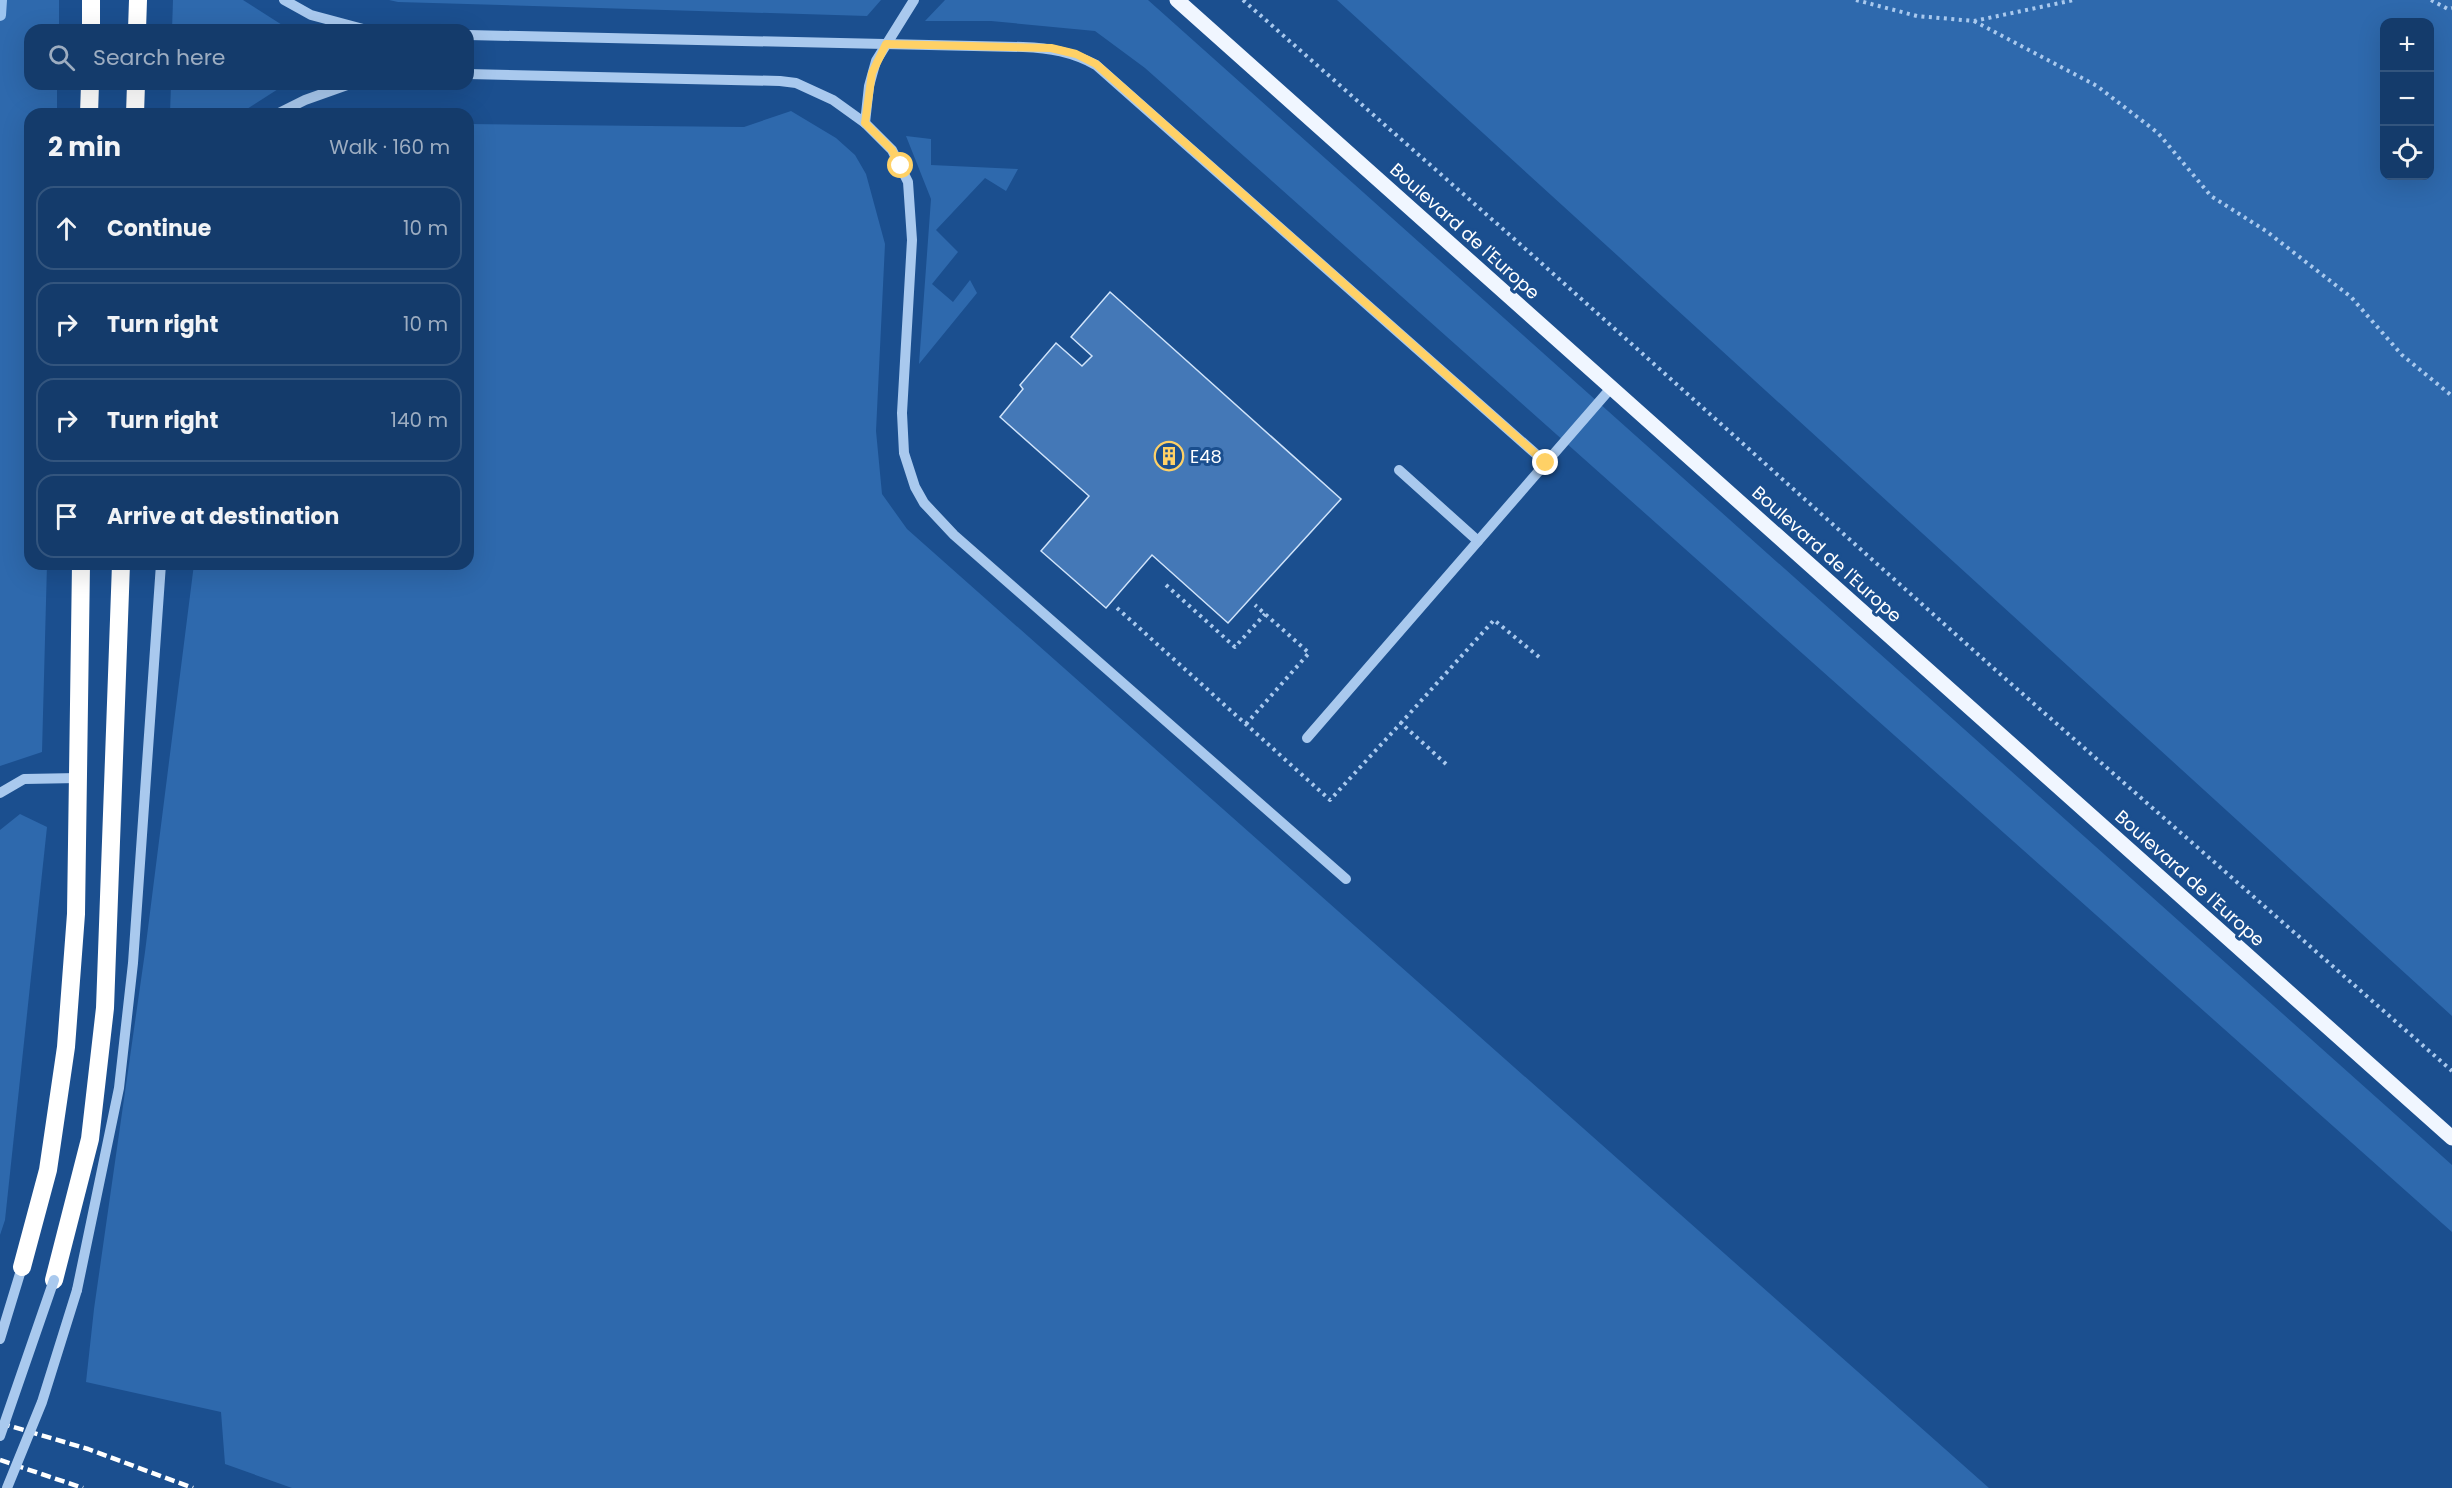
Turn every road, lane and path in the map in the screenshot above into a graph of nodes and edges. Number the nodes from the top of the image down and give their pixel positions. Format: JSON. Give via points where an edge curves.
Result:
{"nodes":[{"id":1,"x":91,"y":0,"type":"edge"},
{"id":2,"x":138,"y":0,"type":"edge"},
{"id":3,"x":284,"y":0,"type":"edge"},
{"id":4,"x":914,"y":0,"type":"edge"},
{"id":5,"x":1177,"y":0,"type":"edge"},
{"id":6,"x":1243,"y":0,"type":"edge"},
{"id":7,"x":1856,"y":0,"type":"edge"},
{"id":8,"x":2074,"y":0,"type":"edge"},
{"id":9,"x":2431,"y":0,"type":"edge"},
{"id":10,"x":2452,"y":8,"type":"edge"},
{"id":11,"x":1974,"y":21,"type":"junction"},
{"id":12,"x":91,"y":24,"type":"edge"},
{"id":13,"x":137,"y":24,"type":"edge"},
{"id":14,"x":345,"y":24,"type":"edge"},
{"id":15,"x":474,"y":35,"type":"edge"},
{"id":16,"x":886,"y":44,"type":"junction"},
{"id":17,"x":474,"y":75,"type":"edge"},
{"id":18,"x":90,"y":90,"type":"edge"},
{"id":19,"x":136,"y":90,"type":"edge"},
{"id":20,"x":333,"y":90,"type":"edge"},
{"id":21,"x":89,"y":108,"type":"edge"},
{"id":22,"x":135,"y":108,"type":"edge"},
{"id":23,"x":290,"y":108,"type":"edge"},
{"id":24,"x":865,"y":123,"type":"junction"},
{"id":25,"x":1611,"y":388,"type":"junction"},
{"id":26,"x":2452,"y":396,"type":"edge"},
{"id":27,"x":1546,"y":463,"type":"junction"},
{"id":28,"x":1399,"y":470,"type":"dead end"},
{"id":29,"x":1478,"y":541,"type":"junction"},
{"id":30,"x":81,"y":570,"type":"edge"},
{"id":31,"x":121,"y":570,"type":"edge"},
{"id":32,"x":160,"y":570,"type":"edge"},
{"id":33,"x":1166,"y":585,"type":"dead end"},
{"id":34,"x":1255,"y":605,"type":"dead end"},
{"id":35,"x":1117,"y":608,"type":"dead end"},
{"id":36,"x":1265,"y":614,"type":"junction"},
{"id":37,"x":1539,"y":657,"type":"dead end"},
{"id":38,"x":1401,"y":723,"type":"junction"},
{"id":39,"x":1246,"y":724,"type":"junction"},
{"id":40,"x":1306,"y":738,"type":"dead end"},
{"id":41,"x":1446,"y":764,"type":"dead end"},
{"id":42,"x":78,"y":778,"type":"junction"},
{"id":43,"x":0,"y":793,"type":"edge"},
{"id":44,"x":1346,"y":879,"type":"dead end"},
{"id":45,"x":2452,"y":1071,"type":"edge"},
{"id":46,"x":2452,"y":1138,"type":"edge"},
{"id":47,"x":22,"y":1267,"type":"joint"},
{"id":48,"x":54,"y":1280,"type":"joint"},
{"id":49,"x":0,"y":1339,"type":"edge"},
{"id":50,"x":0,"y":1436,"type":"edge"},
{"id":51,"x":8,"y":1488,"type":"edge"}],
"edges":[{"from":1,"to":12,"type":"highway"},
{"from":2,"to":13,"type":"highway"},
{"from":3,"to":14,"type":"lane","via":[[311,15]]},
{"from":4,"to":16,"type":"lane"},
{"from":5,"to":25,"type":"main road","name":"Boulevard de l'Europe"},
{"from":6,"to":45,"type":"path"},
{"from":7,"to":11,"type":"path","via":[[1917,16]]},
{"from":8,"to":11,"type":"path"},
{"from":9,"to":10,"type":"path"},
{"from":11,"to":26,"type":"path","via":[[2097,86],[2158,133],[2211,196],[2266,231],[2351,297],[2402,355]]},
{"from":15,"to":16,"type":"lane"},
{"from":16,"to":24,"type":"lane","via":[[872,73]]},
{"from":16,"to":27,"type":"lane","via":[[1051,48],[1096,64]]},
{"from":17,"to":24,"type":"lane","via":[[780,81],[796,83],[833,100]]},
{"from":18,"to":21,"type":"highway"},
{"from":19,"to":22,"type":"highway"},
{"from":20,"to":23,"type":"lane"},
{"from":24,"to":44,"type":"lane","via":[[892,150],[908,182],[912,240],[902,433],[908,469],[924,503],[954,535]]},
{"from":25,"to":27,"type":"lane"},
{"from":25,"to":46,"type":"main road","name":"Boulevard de l'Europe"},
{"from":27,"to":29,"type":"lane"},
{"from":28,"to":29,"type":"lane"},
{"from":29,"to":40,"type":"lane"},
{"from":30,"to":42,"type":"highway"},
{"from":31,"to":48,"type":"highway","via":[[104,1018],[90,1139]]},
{"from":32,"to":51,"type":"lane","bridge":true,"via":[[133,963],[117,1099],[76,1290],[42,1402]]},
{"from":33,"to":36,"type":"path","via":[[1234,647]]},
{"from":34,"to":36,"type":"path"},
{"from":35,"to":39,"type":"path"},
{"from":36,"to":39,"type":"path","via":[[1309,653]]},
{"from":37,"to":38,"type":"path","via":[[1494,620]]},
{"from":38,"to":39,"type":"path","via":[[1330,800]]},
{"from":38,"to":41,"type":"path"},
{"from":42,"to":43,"type":"lane","via":[[24,779]]},
{"from":42,"to":47,"type":"highway","via":[[76,914],[66,1047],[48,1170]]},
{"from":47,"to":49,"type":"lane"},
{"from":48,"to":50,"type":"lane","bridge":true}]}
